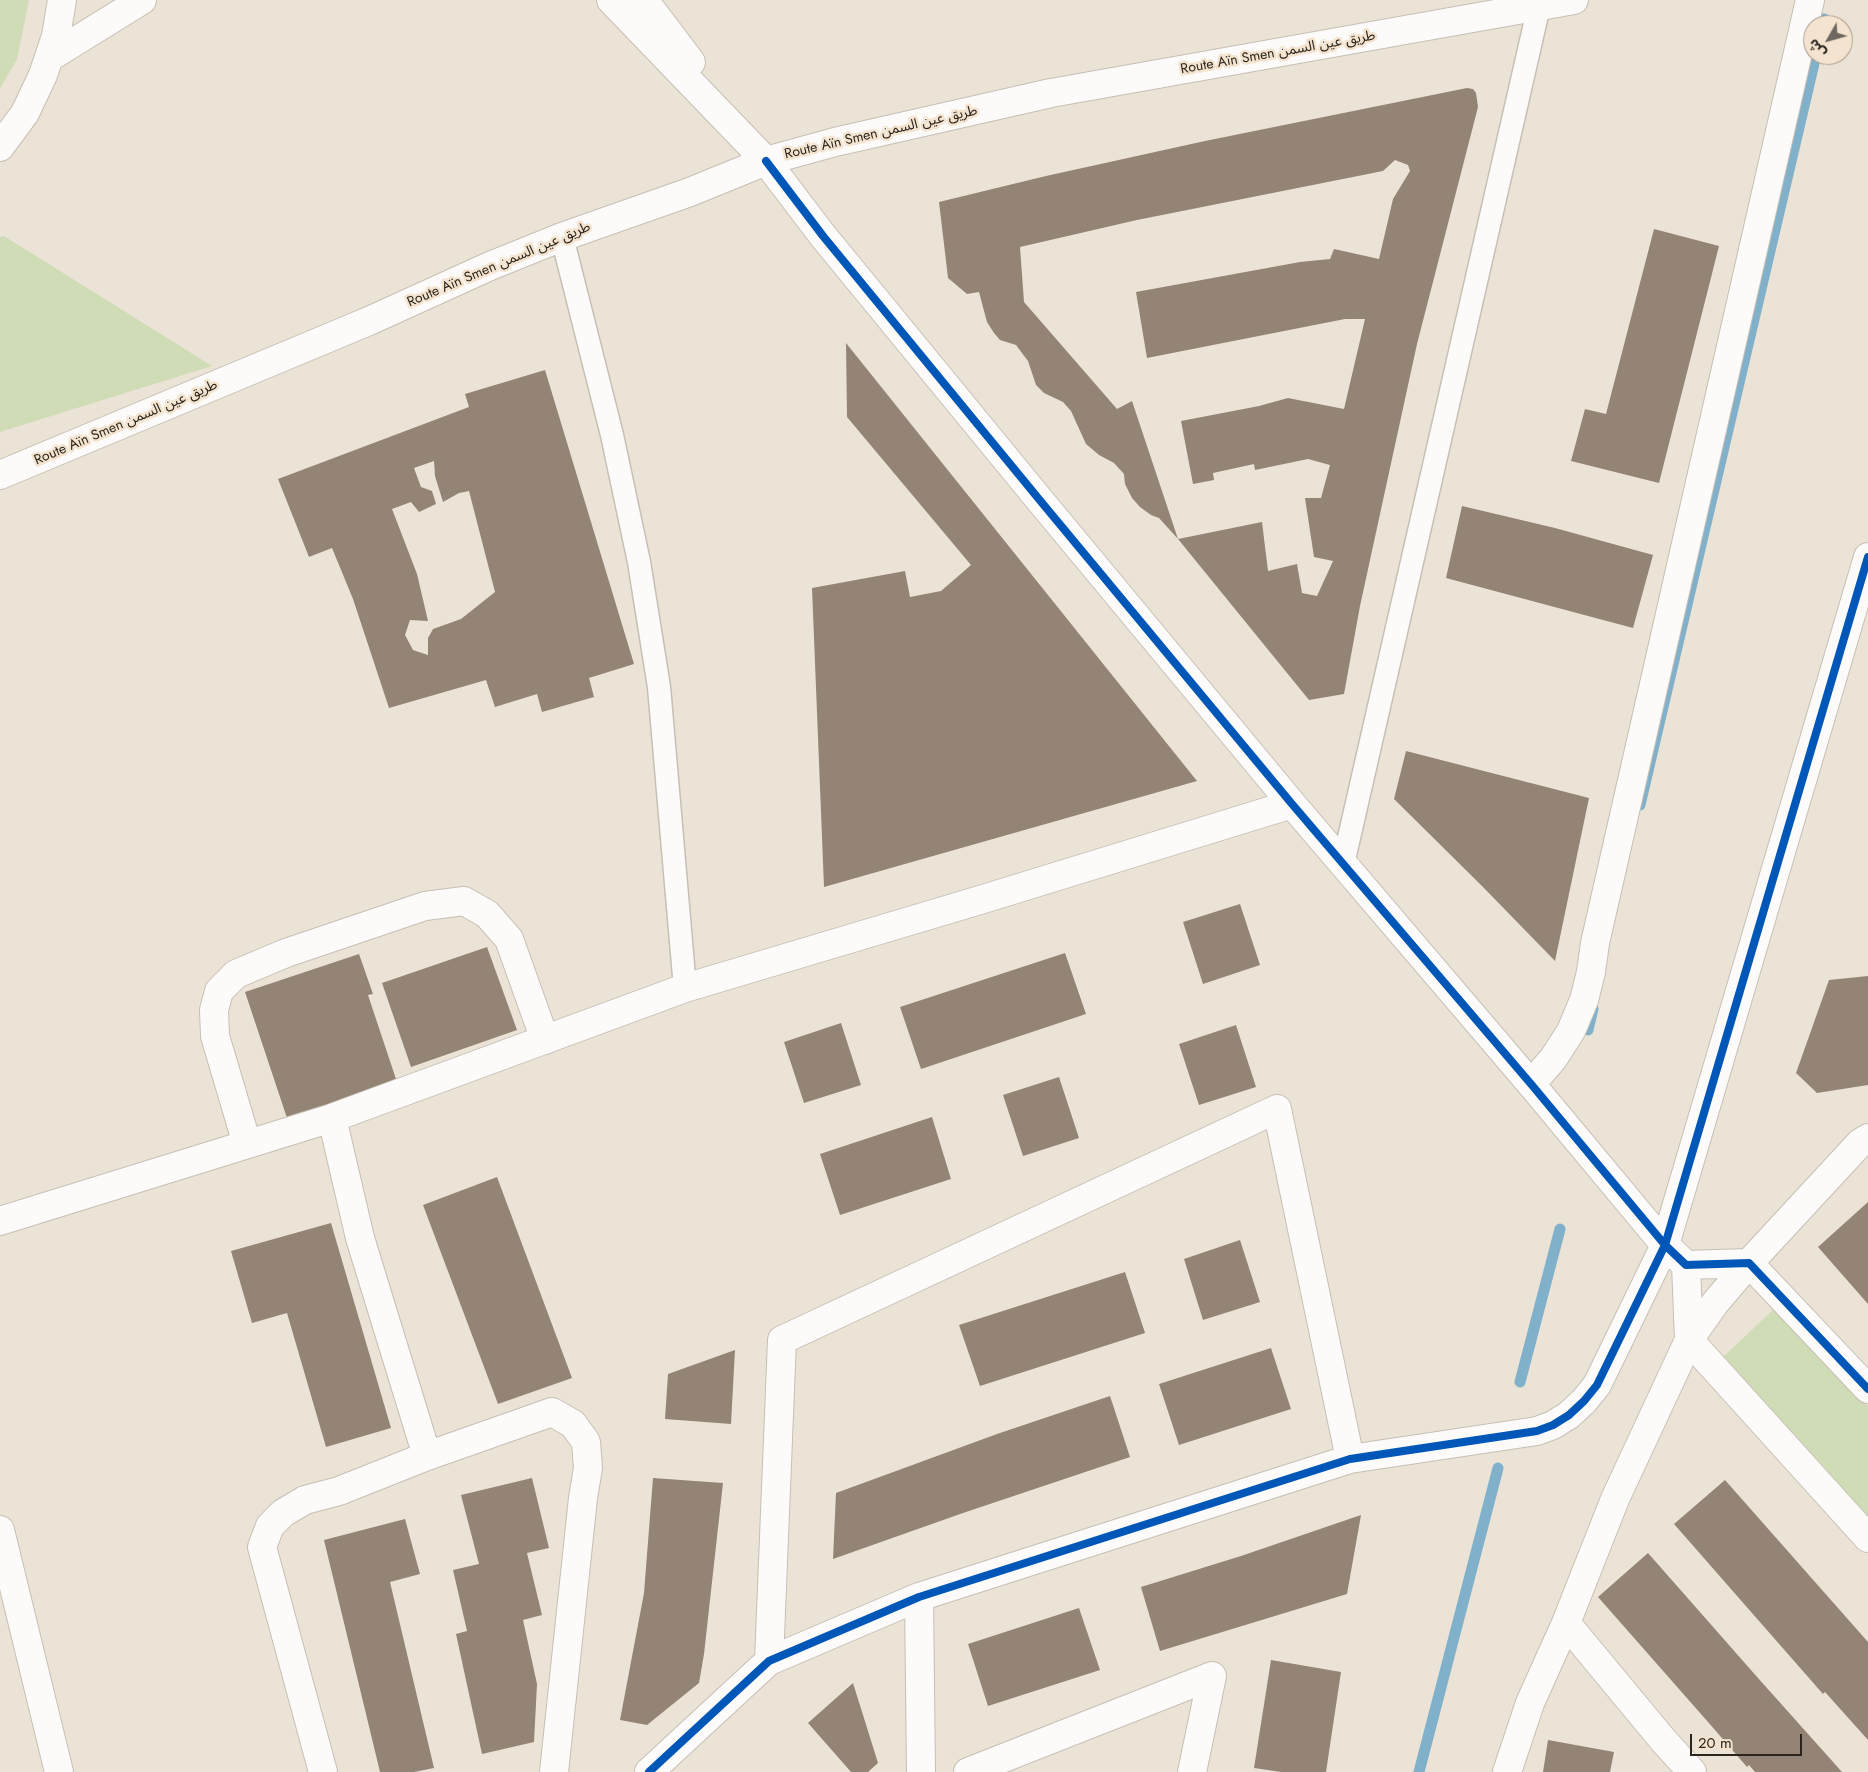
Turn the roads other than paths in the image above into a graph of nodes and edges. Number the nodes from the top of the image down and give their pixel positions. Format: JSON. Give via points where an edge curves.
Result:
{"nodes":[{"id":1,"x":62,"y":0,"type":"edge"},
{"id":2,"x":142,"y":0,"type":"edge"},
{"id":3,"x":611,"y":0,"type":"edge"},
{"id":4,"x":644,"y":0,"type":"edge"},
{"id":5,"x":1574,"y":0,"type":"edge"},
{"id":6,"x":1810,"y":0,"type":"edge"},
{"id":7,"x":1539,"y":6,"type":"junction"},
{"id":8,"x":50,"y":57,"type":"junction"},
{"id":9,"x":0,"y":148,"type":"edge"},
{"id":10,"x":766,"y":161,"type":"junction"},
{"id":11,"x":562,"y":237,"type":"junction"},
{"id":12,"x":0,"y":475,"type":"edge"},
{"id":13,"x":1868,"y":558,"type":"edge"},
{"id":14,"x":1292,"y":804,"type":"junction"},
{"id":15,"x":1343,"y":864,"type":"junction"},
{"id":16,"x":685,"y":988,"type":"junction"},
{"id":17,"x":545,"y":1040,"type":"junction"},
{"id":18,"x":1531,"y":1084,"type":"junction"},
{"id":19,"x":332,"y":1118,"type":"junction"},
{"id":20,"x":1868,"y":1138,"type":"edge"},
{"id":21,"x":247,"y":1144,"type":"junction"},
{"id":22,"x":0,"y":1221,"type":"edge"},
{"id":23,"x":1665,"y":1245,"type":"junction"},
{"id":24,"x":1748,"y":1263,"type":"junction"},
{"id":25,"x":1686,"y":1265,"type":"junction"},
{"id":26,"x":1689,"y":1340,"type":"junction"},
{"id":27,"x":1868,"y":1389,"type":"edge"},
{"id":28,"x":427,"y":1456,"type":"junction"},
{"id":29,"x":1350,"y":1459,"type":"junction"},
{"id":30,"x":0,"y":1530,"type":"edge"},
{"id":31,"x":1868,"y":1538,"type":"edge"},
{"id":32,"x":919,"y":1597,"type":"junction"},
{"id":33,"x":1566,"y":1622,"type":"junction"},
{"id":34,"x":769,"y":1661,"type":"junction"},
{"id":35,"x":59,"y":1772,"type":"edge"},
{"id":36,"x":323,"y":1772,"type":"edge"},
{"id":37,"x":554,"y":1772,"type":"edge"},
{"id":38,"x":649,"y":1772,"type":"edge"},
{"id":39,"x":922,"y":1772,"type":"edge"},
{"id":40,"x":968,"y":1772,"type":"edge"},
{"id":41,"x":1192,"y":1772,"type":"edge"},
{"id":42,"x":1507,"y":1772,"type":"edge"},
{"id":43,"x":1692,"y":1772,"type":"edge"}],
"edges":[{"from":1,"to":8,"type":"main road"},
{"from":2,"to":8,"type":"main road"},
{"from":3,"to":10,"type":"main road"},
{"from":4,"to":10,"type":"main road"},
{"from":5,"to":7,"type":"main road","name":"Route Aïn Smen طريق عين السمن"},
{"from":6,"to":18,"type":"main road","via":[[1595,943],[1592,972],[1571,1031]]},
{"from":7,"to":10,"type":"main road","name":"Route Aïn Smen طريق عين السمن","via":[[1051,94],[835,142]]},
{"from":7,"to":15,"type":"lane"},
{"from":8,"to":9,"type":"main road","via":[[31,102]]},
{"from":10,"to":11,"type":"main road","name":"Route Aïn Smen طريق عين السمن","via":[[690,192]]},
{"from":10,"to":14,"type":"main road","via":[[823,236]]},
{"from":11,"to":12,"type":"main road","name":"Route Aïn Smen طريق عين السمن"},
{"from":11,"to":16,"type":"lane","via":[[612,435],[639,562],[659,686]]},
{"from":13,"to":23,"type":"main road"},
{"from":14,"to":15,"type":"main road"},
{"from":14,"to":16,"type":"main road"},
{"from":15,"to":18,"type":"main road"},
{"from":16,"to":17,"type":"main road"},
{"from":17,"to":19,"type":"main road"},
{"from":17,"to":21,"type":"main road","via":[[509,939],[487,914],[464,901],[424,906],[286,953],[236,974],[219,991],[214,1010],[215,1036]]},
{"from":18,"to":23,"type":"main road"},
{"from":19,"to":21,"type":"main road"},
{"from":19,"to":28,"type":"main road","via":[[360,1238]]},
{"from":20,"to":24,"type":"main road"},
{"from":21,"to":22,"type":"main road"},
{"from":23,"to":25,"type":"main road"},
{"from":23,"to":29,"type":"main road","via":[[1597,1385],[1569,1415],[1553,1425],[1519,1435]]},
{"from":24,"to":25,"type":"main road"},
{"from":24,"to":26,"type":"main road"},
{"from":24,"to":27,"type":"main road"},
{"from":25,"to":26,"type":"main road"},
{"from":26,"to":31,"type":"main road"},
{"from":26,"to":33,"type":"main road","via":[[1615,1499]]},
{"from":28,"to":36,"type":"main road","via":[[339,1491],[305,1500],[283,1512],[270,1526],[262,1547]]},
{"from":28,"to":37,"type":"main road","via":[[552,1412],[573,1424],[586,1442],[588,1468]]},
{"from":29,"to":32,"type":"main road"},
{"from":29,"to":34,"type":"main road","via":[[1277,1109],[782,1340]]},
{"from":30,"to":35,"type":"main road"},
{"from":32,"to":34,"type":"main road"},
{"from":32,"to":39,"type":"main road"},
{"from":33,"to":42,"type":"main road","via":[[1530,1703]]},
{"from":33,"to":43,"type":"main road"},
{"from":34,"to":38,"type":"main road"},
{"from":40,"to":41,"type":"main road","via":[[1212,1676]]}]}
